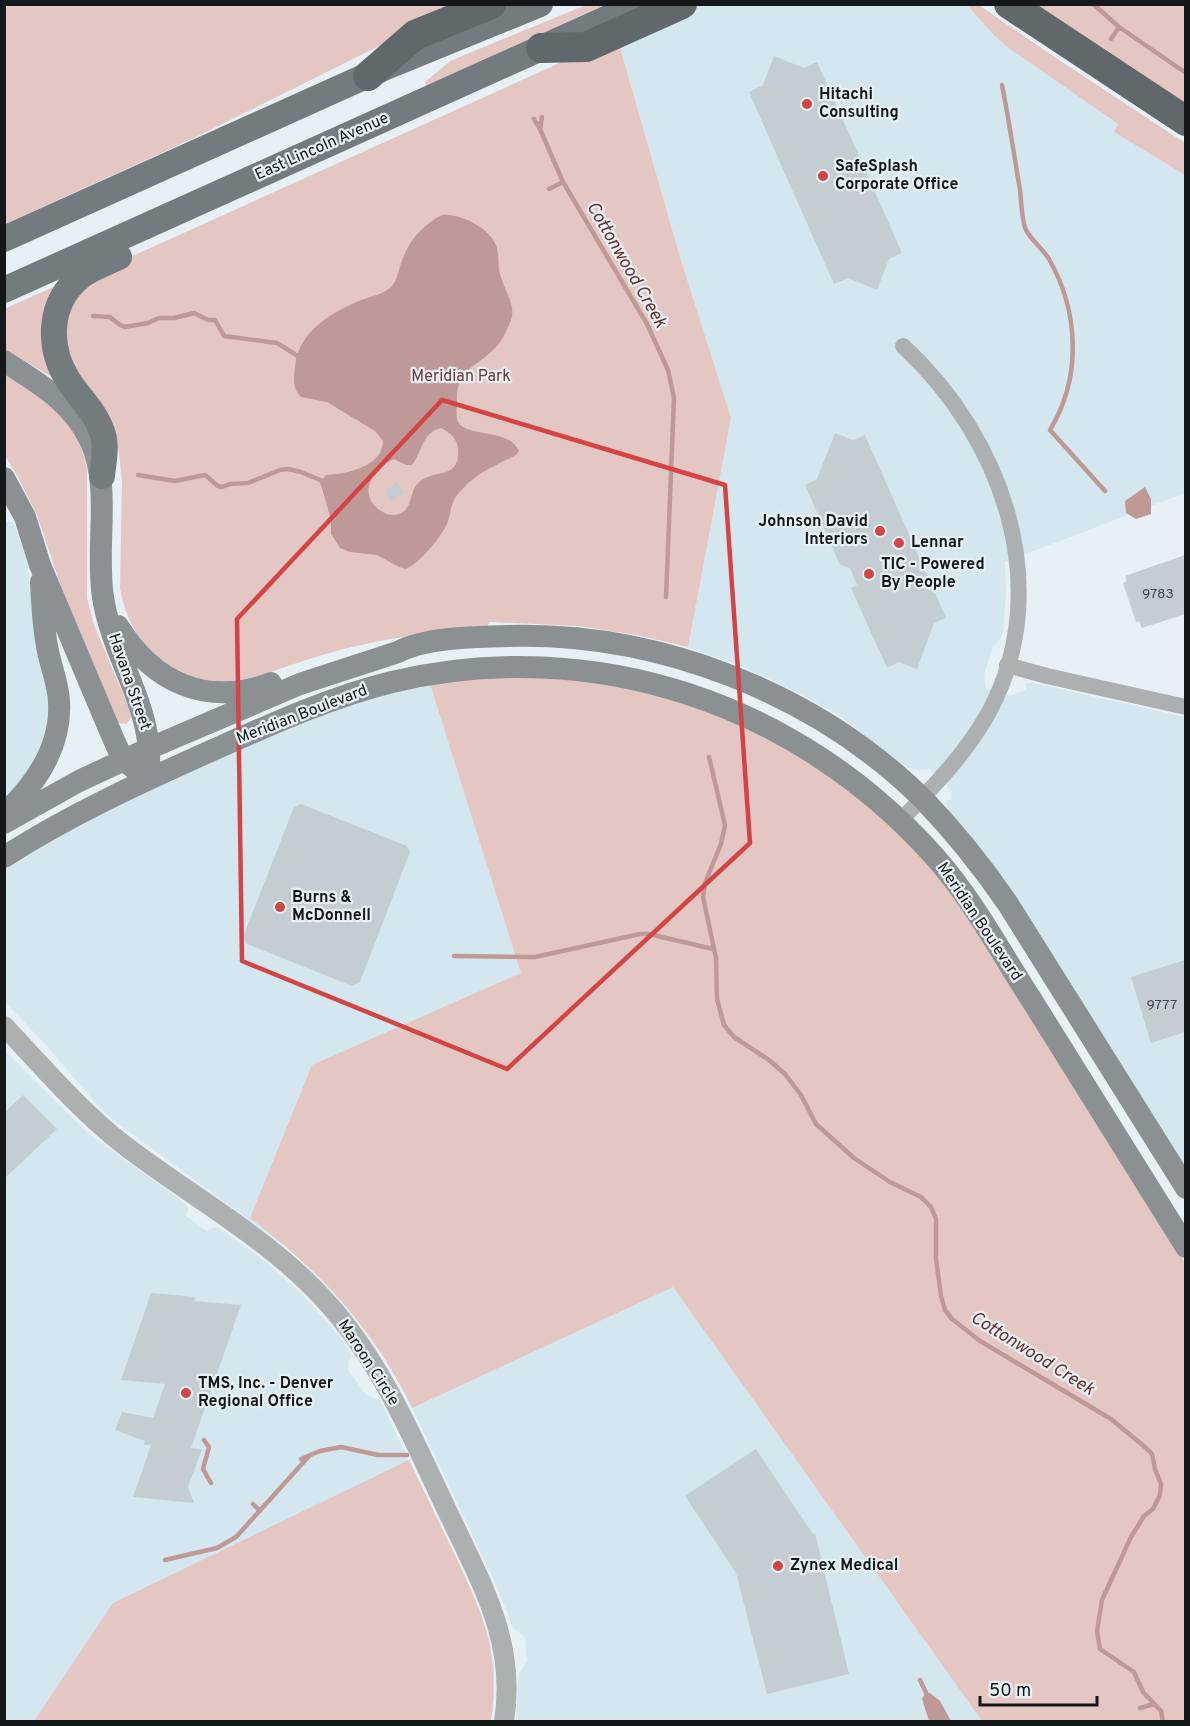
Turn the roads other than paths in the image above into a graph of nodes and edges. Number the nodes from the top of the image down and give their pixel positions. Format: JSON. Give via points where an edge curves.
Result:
{"nodes":[{"id":1,"x":491,"y":4,"type":"edge"},
{"id":2,"x":540,"y":4,"type":"edge"},
{"id":3,"x":639,"y":4,"type":"edge"},
{"id":4,"x":682,"y":4,"type":"edge"},
{"id":5,"x":1009,"y":4,"type":"edge"},
{"id":6,"x":541,"y":48,"type":"junction"},
{"id":7,"x":368,"y":76,"type":"junction"},
{"id":8,"x":1185,"y":120,"type":"edge"},
{"id":9,"x":261,"y":174,"type":"junction"},
{"id":10,"x":4,"y":239,"type":"edge"},
{"id":11,"x":4,"y":290,"type":"edge"},
{"id":12,"x":903,"y":346,"type":"dead end"},
{"id":13,"x":4,"y":361,"type":"edge"},
{"id":14,"x":102,"y":476,"type":"junction"},
{"id":15,"x":4,"y":478,"type":"edge"},
{"id":16,"x":40,"y":565,"type":"junction"},
{"id":17,"x":103,"y":599,"type":"junction"},
{"id":18,"x":408,"y":647,"type":"junction"},
{"id":19,"x":1007,"y":665,"type":"junction"},
{"id":20,"x":1185,"y":707,"type":"edge"},
{"id":21,"x":150,"y":748,"type":"junction"},
{"id":22,"x":123,"y":760,"type":"junction"},
{"id":23,"x":148,"y":780,"type":"junction"},
{"id":24,"x":922,"y":798,"type":"junction"},
{"id":25,"x":4,"y":814,"type":"edge"},
{"id":26,"x":900,"y":821,"type":"junction"},
{"id":27,"x":4,"y":823,"type":"edge"},
{"id":28,"x":4,"y":857,"type":"edge"},
{"id":29,"x":4,"y":1026,"type":"edge"},
{"id":30,"x":1185,"y":1188,"type":"edge"},
{"id":31,"x":1185,"y":1246,"type":"edge"},
{"id":32,"x":504,"y":1722,"type":"edge"}],
"edges":[{"from":1,"to":7,"type":"highway","via":[[415,35]]},
{"from":2,"to":7,"type":"main road"},
{"from":3,"to":6,"type":"main road","name":"East Lincoln Avenue"},
{"from":4,"to":6,"type":"highway","via":[[586,47]]},
{"from":5,"to":8,"type":"highway"},
{"from":6,"to":9,"type":"main road","name":"East Lincoln Avenue"},
{"from":7,"to":10,"type":"main road"},
{"from":9,"to":11,"type":"main road","name":"East Lincoln Avenue"},
{"from":9,"to":14,"type":"main road","via":[[237,204],[88,271],[63,297],[54,326],[56,353],[66,377],[101,427]]},
{"from":12,"to":19,"type":"street","via":[[935,379],[963,417],[988,461],[1006,507],[1019,588]]},
{"from":13,"to":14,"type":"main road","name":"Havana Street","via":[[69,407],[91,440]]},
{"from":14,"to":17,"type":"main road","name":"Havana Street"},
{"from":15,"to":16,"type":"main road","name":"Havana Street","via":[[25,517]]},
{"from":16,"to":22,"type":"main road","name":"Havana Street"},
{"from":16,"to":25,"type":"main road","via":[[45,635],[59,701],[57,729],[36,779]]},
{"from":17,"to":18,"type":"main road","via":[[125,636],[148,663],[178,683],[210,692],[251,690],[333,661],[399,645]]},
{"from":17,"to":21,"type":"main road","name":"Havana Street"},
{"from":18,"to":21,"type":"main road","name":"Meridian Boulevard","via":[[300,684]]},
{"from":18,"to":24,"type":"main road","name":"Meridian Boulevard","via":[[469,638],[537,636],[611,644],[683,659],[754,686],[814,716],[868,753]]},
{"from":19,"to":20,"type":"street"},
{"from":19,"to":24,"type":"street","via":[[994,702],[974,737]]},
{"from":21,"to":22,"type":"main road","name":"Meridian Boulevard"},
{"from":21,"to":23,"type":"main road","name":"Havana Street"},
{"from":22,"to":23,"type":"main road","name":"Havana Street"},
{"from":22,"to":27,"type":"main road","name":"Meridian Boulevard"},
{"from":23,"to":26,"type":"main road","name":"Meridian Boulevard","via":[[294,715],[367,689],[441,673],[547,668],[652,683],[747,716],[815,753]]},
{"from":23,"to":28,"type":"main road","name":"Meridian Boulevard"},
{"from":24,"to":26,"type":"street"},
{"from":24,"to":30,"type":"main road","name":"Meridian Boulevard","via":[[966,845],[1008,904]]},
{"from":26,"to":31,"type":"main road","name":"Meridian Boulevard","via":[[971,905]]},
{"from":29,"to":32,"type":"street","name":"Maroon Circle","via":[[95,1121],[288,1264],[355,1337],[395,1402],[493,1609],[507,1674]]}]}
